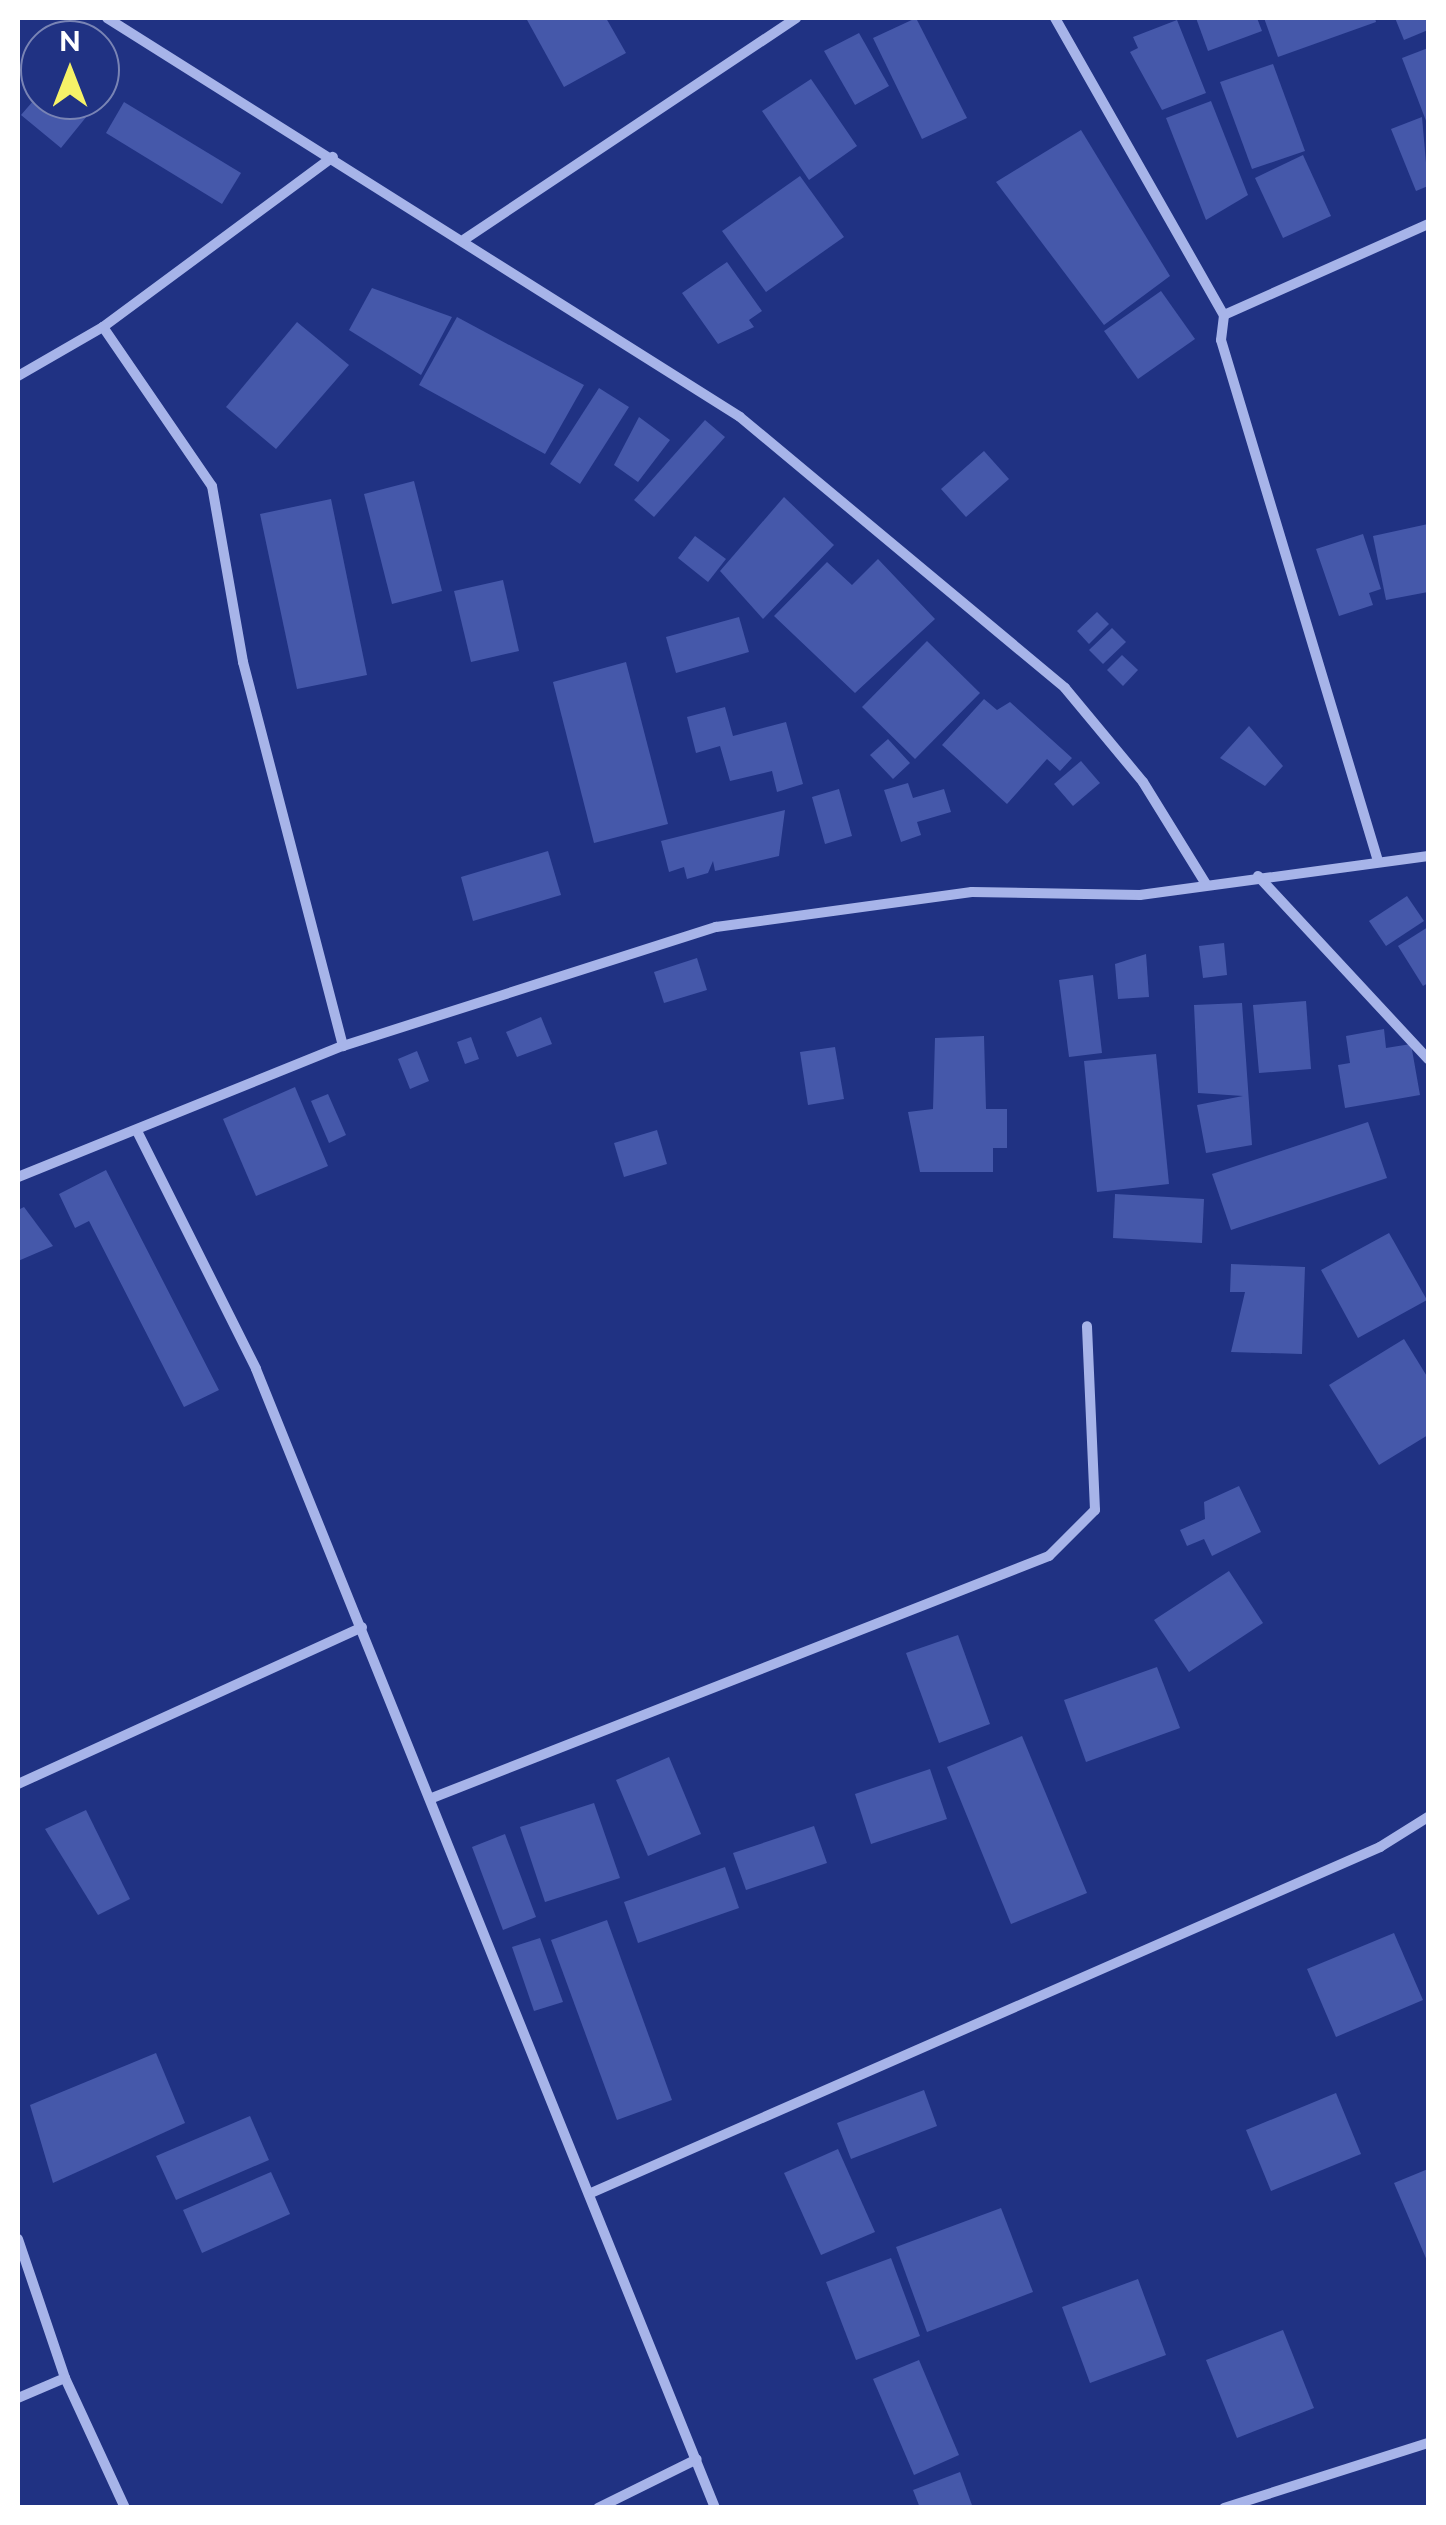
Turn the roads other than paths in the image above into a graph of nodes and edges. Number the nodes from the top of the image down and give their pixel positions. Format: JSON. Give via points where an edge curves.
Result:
{"nodes":[{"id":1,"x":107,"y":18,"type":"edge"},
{"id":2,"x":796,"y":18,"type":"edge"},
{"id":3,"x":1056,"y":18,"type":"edge"},
{"id":4,"x":333,"y":157,"type":"junction"},
{"id":5,"x":1428,"y":224,"type":"edge"},
{"id":6,"x":464,"y":240,"type":"junction"},
{"id":7,"x":1224,"y":315,"type":"junction"},
{"id":8,"x":103,"y":327,"type":"junction"},
{"id":9,"x":18,"y":376,"type":"edge"},
{"id":10,"x":1428,"y":856,"type":"edge"},
{"id":11,"x":1378,"y":861,"type":"junction"},
{"id":12,"x":1258,"y":876,"type":"junction"},
{"id":13,"x":1206,"y":884,"type":"junction"},
{"id":14,"x":343,"y":1046,"type":"junction"},
{"id":15,"x":1428,"y":1059,"type":"edge"},
{"id":16,"x":137,"y":1131,"type":"junction"},
{"id":17,"x":18,"y":1177,"type":"edge"},
{"id":18,"x":1087,"y":1326,"type":"dead end"},
{"id":19,"x":362,"y":1627,"type":"junction"},
{"id":20,"x":18,"y":1784,"type":"edge"},
{"id":21,"x":432,"y":1798,"type":"junction"},
{"id":22,"x":1428,"y":1817,"type":"edge"},
{"id":23,"x":592,"y":2193,"type":"junction"},
{"id":24,"x":18,"y":2239,"type":"edge"},
{"id":25,"x":64,"y":2378,"type":"junction"},
{"id":26,"x":18,"y":2398,"type":"edge"},
{"id":27,"x":1428,"y":2443,"type":"edge"},
{"id":28,"x":697,"y":2460,"type":"junction"},
{"id":29,"x":125,"y":2508,"type":"edge"},
{"id":30,"x":598,"y":2508,"type":"edge"},
{"id":31,"x":715,"y":2508,"type":"edge"},
{"id":32,"x":1224,"y":2508,"type":"edge"}],
"edges":[{"from":1,"to":4,"type":"street"},
{"from":2,"to":6,"type":"street"},
{"from":3,"to":7,"type":"street"},
{"from":4,"to":6,"type":"street"},
{"from":4,"to":8,"type":"street"},
{"from":5,"to":7,"type":"street"},
{"from":6,"to":13,"type":"street","via":[[740,418],[1065,688],[1143,782]]},
{"from":7,"to":11,"type":"street","via":[[1221,340]]},
{"from":8,"to":9,"type":"street"},
{"from":8,"to":14,"type":"street","via":[[212,486],[242,662]]},
{"from":10,"to":11,"type":"street"},
{"from":11,"to":12,"type":"street"},
{"from":12,"to":13,"type":"street"},
{"from":12,"to":15,"type":"street"},
{"from":13,"to":14,"type":"street","via":[[1140,894],[972,892],[716,927]]},
{"from":14,"to":16,"type":"street"},
{"from":16,"to":17,"type":"street"},
{"from":16,"to":19,"type":"street","via":[[256,1369]]},
{"from":18,"to":21,"type":"street","via":[[1095,1510],[1049,1556]]},
{"from":19,"to":20,"type":"street"},
{"from":19,"to":21,"type":"street"},
{"from":21,"to":23,"type":"street"},
{"from":22,"to":23,"type":"street","via":[[1380,1848]]},
{"from":23,"to":28,"type":"street"},
{"from":24,"to":25,"type":"street"},
{"from":25,"to":26,"type":"street"},
{"from":25,"to":29,"type":"street"},
{"from":27,"to":32,"type":"street"},
{"from":28,"to":30,"type":"street"},
{"from":28,"to":31,"type":"street"}]}
